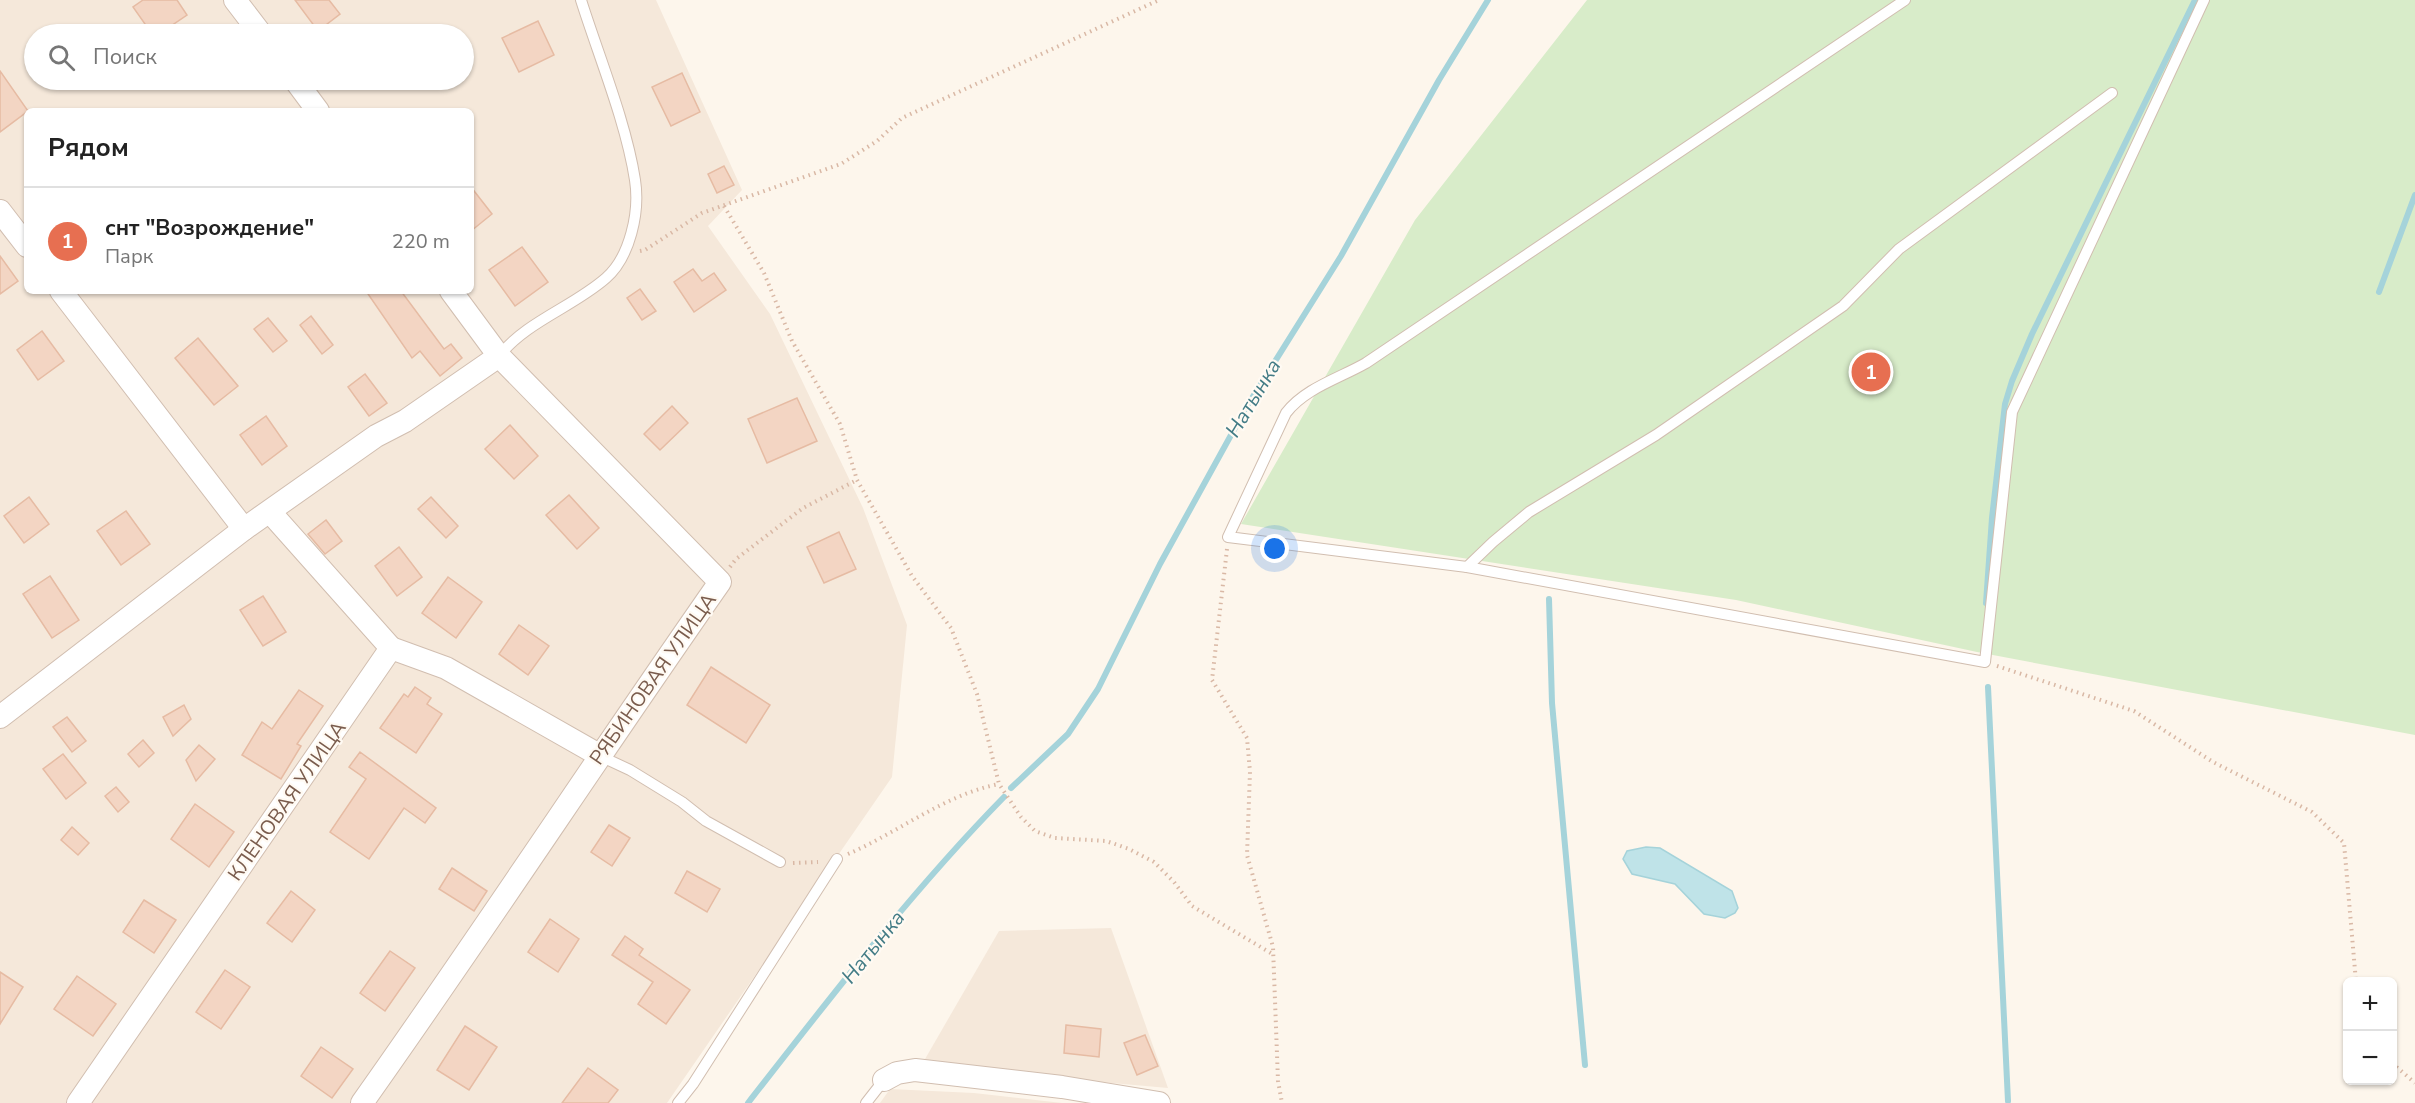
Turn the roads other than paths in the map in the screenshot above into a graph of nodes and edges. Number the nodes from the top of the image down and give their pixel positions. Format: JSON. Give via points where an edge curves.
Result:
{"nodes":[{"id":1,"x":235,"y":0,"type":"edge"},
{"id":2,"x":581,"y":0,"type":"edge"},
{"id":3,"x":1905,"y":0,"type":"edge"},
{"id":4,"x":2204,"y":0,"type":"edge"},
{"id":5,"x":253,"y":24,"type":"edge"},
{"id":6,"x":302,"y":90,"type":"edge"},
{"id":7,"x":2112,"y":93,"type":"dead end"},
{"id":8,"x":316,"y":108,"type":"edge"},
{"id":9,"x":0,"y":211,"type":"edge"},
{"id":10,"x":24,"y":242,"type":"edge"},
{"id":11,"x":63,"y":294,"type":"edge"},
{"id":12,"x":453,"y":294,"type":"edge"},
{"id":13,"x":499,"y":356,"type":"junction"},
{"id":14,"x":270,"y":512,"type":"junction"},
{"id":15,"x":244,"y":529,"type":"junction"},
{"id":16,"x":1467,"y":567,"type":"junction"},
{"id":17,"x":391,"y":648,"type":"junction"},
{"id":18,"x":0,"y":717,"type":"edge"},
{"id":19,"x":599,"y":755,"type":"junction"},
{"id":20,"x":837,"y":859,"type":"road end"},
{"id":21,"x":780,"y":862,"type":"road end"},
{"id":22,"x":884,"y":1080,"type":"joint"},
{"id":23,"x":78,"y":1103,"type":"edge"},
{"id":24,"x":362,"y":1103,"type":"edge"},
{"id":25,"x":678,"y":1103,"type":"edge"},
{"id":26,"x":866,"y":1103,"type":"edge"},
{"id":27,"x":1160,"y":1103,"type":"edge"}],
"edges":[{"from":1,"to":5,"type":"street"},
{"from":2,"to":13,"type":"lane","via":[[627,144],[636,182],[634,223],[624,253],[605,279],[512,339]]},
{"from":3,"to":16,"type":"lane","via":[[1366,363],[1294,402],[1228,537]]},
{"from":4,"to":16,"type":"lane","via":[[2012,412],[1985,662]]},
{"from":6,"to":8,"type":"street"},
{"from":7,"to":16,"type":"lane","via":[[1899,249],[1843,306],[1656,435],[1529,512]]},
{"from":9,"to":10,"type":"street"},
{"from":11,"to":15,"type":"street"},
{"from":12,"to":13,"type":"street","name":"РЯБИНОВАЯ УЛИЦА"},
{"from":13,"to":14,"type":"street","via":[[405,421],[376,436]]},
{"from":13,"to":19,"type":"street","name":"РЯБИНОВАЯ УЛИЦА","via":[[720,582]]},
{"from":14,"to":15,"type":"street"},
{"from":14,"to":17,"type":"street"},
{"from":15,"to":18,"type":"street"},
{"from":17,"to":19,"type":"street","via":[[446,668]]},
{"from":17,"to":23,"type":"street","name":"КЛЕНОВАЯ УЛИЦА"},
{"from":19,"to":21,"type":"lane","via":[[682,802],[706,822]]},
{"from":19,"to":24,"type":"street","name":"РЯБИНОВАЯ УЛИЦА","via":[[508,895]]},
{"from":20,"to":25,"type":"lane"},
{"from":22,"to":26,"type":"lane"},
{"from":22,"to":27,"type":"street","via":[[915,1070]]}]}
